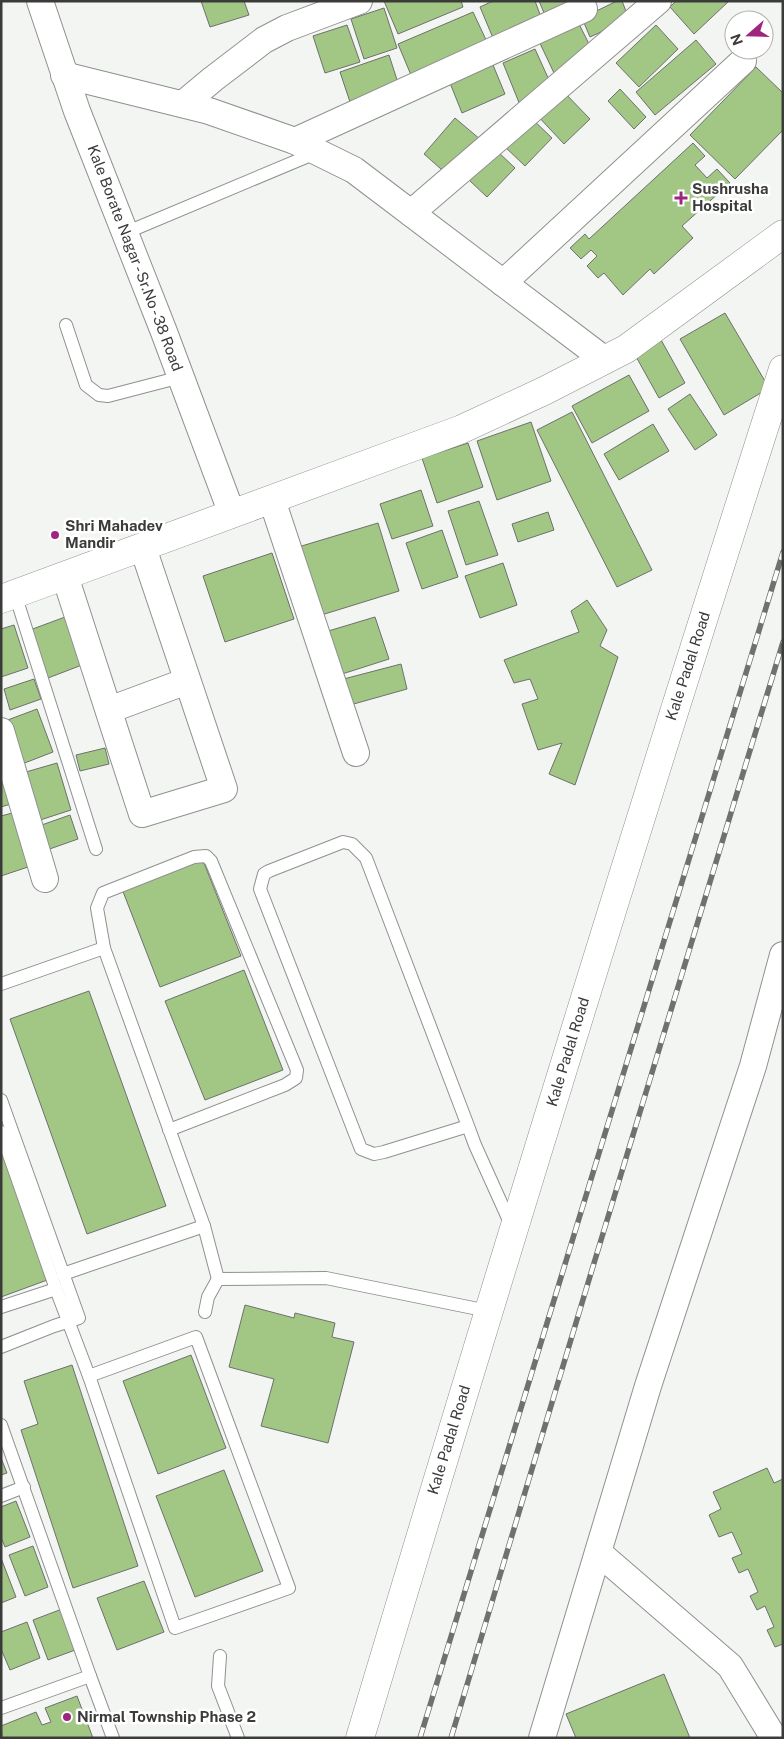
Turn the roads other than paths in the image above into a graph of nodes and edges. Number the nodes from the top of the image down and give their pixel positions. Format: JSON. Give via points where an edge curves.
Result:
{"nodes":[{"id":1,"x":40,"y":1,"type":"edge"},
{"id":2,"x":359,"y":1,"type":"edge"},
{"id":3,"x":658,"y":1,"type":"edge"},
{"id":4,"x":584,"y":9,"type":"dead end"},
{"id":5,"x":743,"y":61,"type":"dead end"},
{"id":6,"x":64,"y":76,"type":"junction"},
{"id":7,"x":183,"y":104,"type":"junction"},
{"id":8,"x":294,"y":141,"type":"junction"},
{"id":9,"x":318,"y":152,"type":"junction"},
{"id":10,"x":411,"y":213,"type":"junction"},
{"id":11,"x":125,"y":233,"type":"junction"},
{"id":12,"x":783,"y":234,"type":"edge"},
{"id":13,"x":503,"y":283,"type":"junction"},
{"id":14,"x":66,"y":324,"type":"dead end"},
{"id":15,"x":605,"y":360,"type":"junction"},
{"id":16,"x":783,"y":369,"type":"edge"},
{"id":17,"x":181,"y":377,"type":"junction"},
{"id":18,"x":272,"y":500,"type":"junction"},
{"id":19,"x":232,"y":514,"type":"junction"},
{"id":20,"x":143,"y":548,"type":"junction"},
{"id":21,"x":65,"y":576,"type":"junction"},
{"id":22,"x":8,"y":597,"type":"edge"},
{"id":23,"x":187,"y":681,"type":"junction"},
{"id":24,"x":109,"y":710,"type":"junction"},
{"id":25,"x":1,"y":731,"type":"edge"},
{"id":26,"x":356,"y":753,"type":"dead end"},
{"id":27,"x":96,"y":849,"type":"dead end"},
{"id":28,"x":45,"y":880,"type":"dead end"},
{"id":29,"x":104,"y":948,"type":"junction"},
{"id":30,"x":783,"y":955,"type":"edge"},
{"id":31,"x":1,"y":984,"type":"edge"},
{"id":32,"x":1,"y":1100,"type":"edge"},
{"id":33,"x":468,"y":1126,"type":"junction"},
{"id":34,"x":169,"y":1130,"type":"junction"},
{"id":35,"x":1,"y":1132,"type":"edge"},
{"id":36,"x":204,"y":1226,"type":"junction"},
{"id":37,"x":513,"y":1229,"type":"junction"},
{"id":38,"x":64,"y":1274,"type":"junction"},
{"id":39,"x":218,"y":1279,"type":"junction"},
{"id":40,"x":56,"y":1288,"type":"junction"},
{"id":41,"x":1,"y":1308,"type":"edge"},
{"id":42,"x":488,"y":1311,"type":"junction"},
{"id":43,"x":205,"y":1312,"type":"dead end"},
{"id":44,"x":74,"y":1320,"type":"junction"},
{"id":45,"x":1,"y":1347,"type":"edge"},
{"id":46,"x":89,"y":1376,"type":"junction"},
{"id":47,"x":1,"y":1425,"type":"edge"},
{"id":48,"x":24,"y":1487,"type":"junction"},
{"id":49,"x":1,"y":1496,"type":"edge"},
{"id":50,"x":599,"y":1553,"type":"junction"},
{"id":51,"x":220,"y":1656,"type":"dead end"},
{"id":52,"x":90,"y":1676,"type":"junction"},
{"id":53,"x":1,"y":1708,"type":"edge"},
{"id":54,"x":113,"y":1738,"type":"edge"},
{"id":55,"x":238,"y":1738,"type":"edge"},
{"id":56,"x":360,"y":1738,"type":"edge"},
{"id":57,"x":542,"y":1738,"type":"edge"},
{"id":58,"x":774,"y":1738,"type":"edge"}],
"edges":[{"from":1,"to":6,"type":"street","name":"Kale Borate Nagar - Sr.No - 38 Road"},
{"from":2,"to":7,"type":"street","via":[[264,40]]},
{"from":3,"to":10,"type":"street"},
{"from":4,"to":8,"type":"street"},
{"from":5,"to":13,"type":"street"},
{"from":6,"to":7,"type":"street"},
{"from":6,"to":11,"type":"street","name":"Kale Borate Nagar - Sr.No - 38 Road"},
{"from":7,"to":8,"type":"street"},
{"from":8,"to":9,"type":"street"},
{"from":9,"to":10,"type":"street","via":[[354,170]]},
{"from":9,"to":11,"type":"lane"},
{"from":10,"to":13,"type":"street"},
{"from":11,"to":17,"type":"street","name":"Kale Borate Nagar - Sr.No - 38 Road"},
{"from":12,"to":15,"type":"street","via":[[626,349]]},
{"from":13,"to":15,"type":"street"},
{"from":14,"to":17,"type":"lane","via":[[86,385],[99,395],[108,396]]},
{"from":15,"to":18,"type":"street","via":[[462,429]]},
{"from":16,"to":37,"type":"street","name":"Kale Padal Road"},
{"from":17,"to":19,"type":"street","name":"Kale Borate Nagar - Sr.No - 38 Road"},
{"from":18,"to":19,"type":"street"},
{"from":18,"to":26,"type":"street"},
{"from":19,"to":20,"type":"street"},
{"from":20,"to":21,"type":"street"},
{"from":20,"to":23,"type":"street"},
{"from":21,"to":22,"type":"street"},
{"from":21,"to":24,"type":"street"},
{"from":22,"to":27,"type":"lane"},
{"from":23,"to":24,"type":"street"},
{"from":23,"to":24,"type":"street","via":[[224,789],[142,814]]},
{"from":25,"to":28,"type":"street"},
{"from":29,"to":31,"type":"lane"},
{"from":29,"to":34,"type":"lane"},
{"from":29,"to":34,"type":"lane","via":[[97,908],[103,893],[194,857],[206,856],[211,861],[297,1070],[296,1078],[284,1085]]},
{"from":30,"to":50,"type":"street","via":[[752,1066],[648,1386]]},
{"from":32,"to":38,"type":"lane"},
{"from":33,"to":33,"type":"lane","via":[[366,858],[352,844],[343,842],[269,870],[264,874],[260,888],[361,1149],[374,1154],[384,1152]]},
{"from":33,"to":37,"type":"lane"},
{"from":34,"to":36,"type":"lane"},
{"from":35,"to":40,"type":"lane"},
{"from":36,"to":38,"type":"lane"},
{"from":36,"to":39,"type":"lane"},
{"from":37,"to":42,"type":"street","name":"Kale Padal Road"},
{"from":38,"to":44,"type":"lane"},
{"from":39,"to":42,"type":"lane","via":[[326,1278]]},
{"from":39,"to":43,"type":"lane","via":[[208,1297]]},
{"from":40,"to":41,"type":"lane"},
{"from":40,"to":44,"type":"lane"},
{"from":42,"to":56,"type":"street","name":"Kale Padal Road"},
{"from":44,"to":45,"type":"lane"},
{"from":44,"to":46,"type":"lane"},
{"from":46,"to":46,"type":"lane","via":[[196,1337],[289,1588],[175,1628]]},
{"from":47,"to":48,"type":"lane"},
{"from":48,"to":49,"type":"lane"},
{"from":48,"to":52,"type":"lane"},
{"from":50,"to":57,"type":"street"},
{"from":50,"to":58,"type":"street","via":[[730,1666]]},
{"from":51,"to":55,"type":"lane","via":[[218,1686]]},
{"from":52,"to":53,"type":"lane"},
{"from":52,"to":54,"type":"lane"}]}
